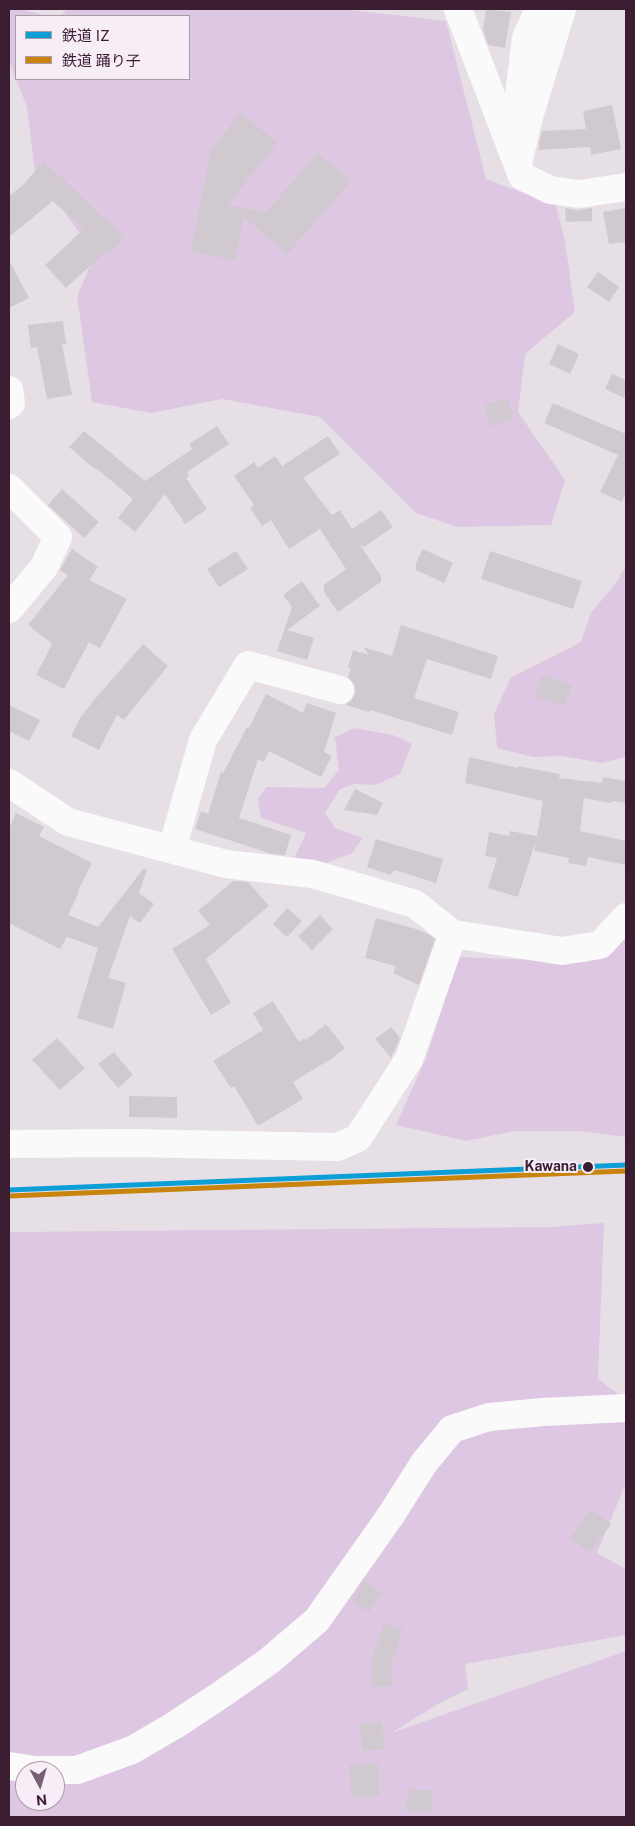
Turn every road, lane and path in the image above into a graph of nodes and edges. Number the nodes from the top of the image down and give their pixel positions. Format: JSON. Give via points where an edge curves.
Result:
{"nodes":[{"id":1,"x":458,"y":9,"type":"edge"},
{"id":2,"x":539,"y":9,"type":"edge"},
{"id":3,"x":562,"y":9,"type":"edge"},
{"id":4,"x":529,"y":117,"type":"junction"},
{"id":5,"x":518,"y":163,"type":"junction"},
{"id":6,"x":626,"y":187,"type":"edge"},
{"id":7,"x":9,"y":390,"type":"edge"},
{"id":8,"x":9,"y":405,"type":"edge"},
{"id":9,"x":9,"y":488,"type":"edge"},
{"id":10,"x":9,"y":610,"type":"edge"},
{"id":11,"x":340,"y":690,"type":"dead end"},
{"id":12,"x":9,"y":783,"type":"edge"},
{"id":13,"x":172,"y":849,"type":"junction"},
{"id":14,"x":626,"y":917,"type":"edge"},
{"id":15,"x":454,"y":934,"type":"junction"},
{"id":16,"x":9,"y":1144,"type":"edge"},
{"id":17,"x":626,"y":1408,"type":"edge"},
{"id":18,"x":9,"y":1766,"type":"edge"}],
"edges":[{"from":1,"to":5,"type":"street"},
{"from":2,"to":4,"type":"street","via":[[526,38],[519,95]]},
{"from":3,"to":4,"type":"street"},
{"from":4,"to":5,"type":"street"},
{"from":5,"to":6,"type":"street","via":[[522,176],[550,190],[579,194]]},
{"from":7,"to":8,"type":"street"},
{"from":9,"to":10,"type":"street","via":[[58,537],[44,567]]},
{"from":11,"to":13,"type":"street","via":[[248,665],[203,740]]},
{"from":12,"to":13,"type":"street","via":[[68,822]]},
{"from":13,"to":15,"type":"street","via":[[226,864],[312,874],[415,904]]},
{"from":14,"to":15,"type":"street","via":[[600,945],[562,951]]},
{"from":15,"to":16,"type":"street","via":[[409,1059],[358,1138],[338,1147]]},
{"from":17,"to":18,"type":"street","via":[[489,1417],[452,1429],[424,1463],[317,1620],[269,1661],[132,1750],[77,1770]]}]}
